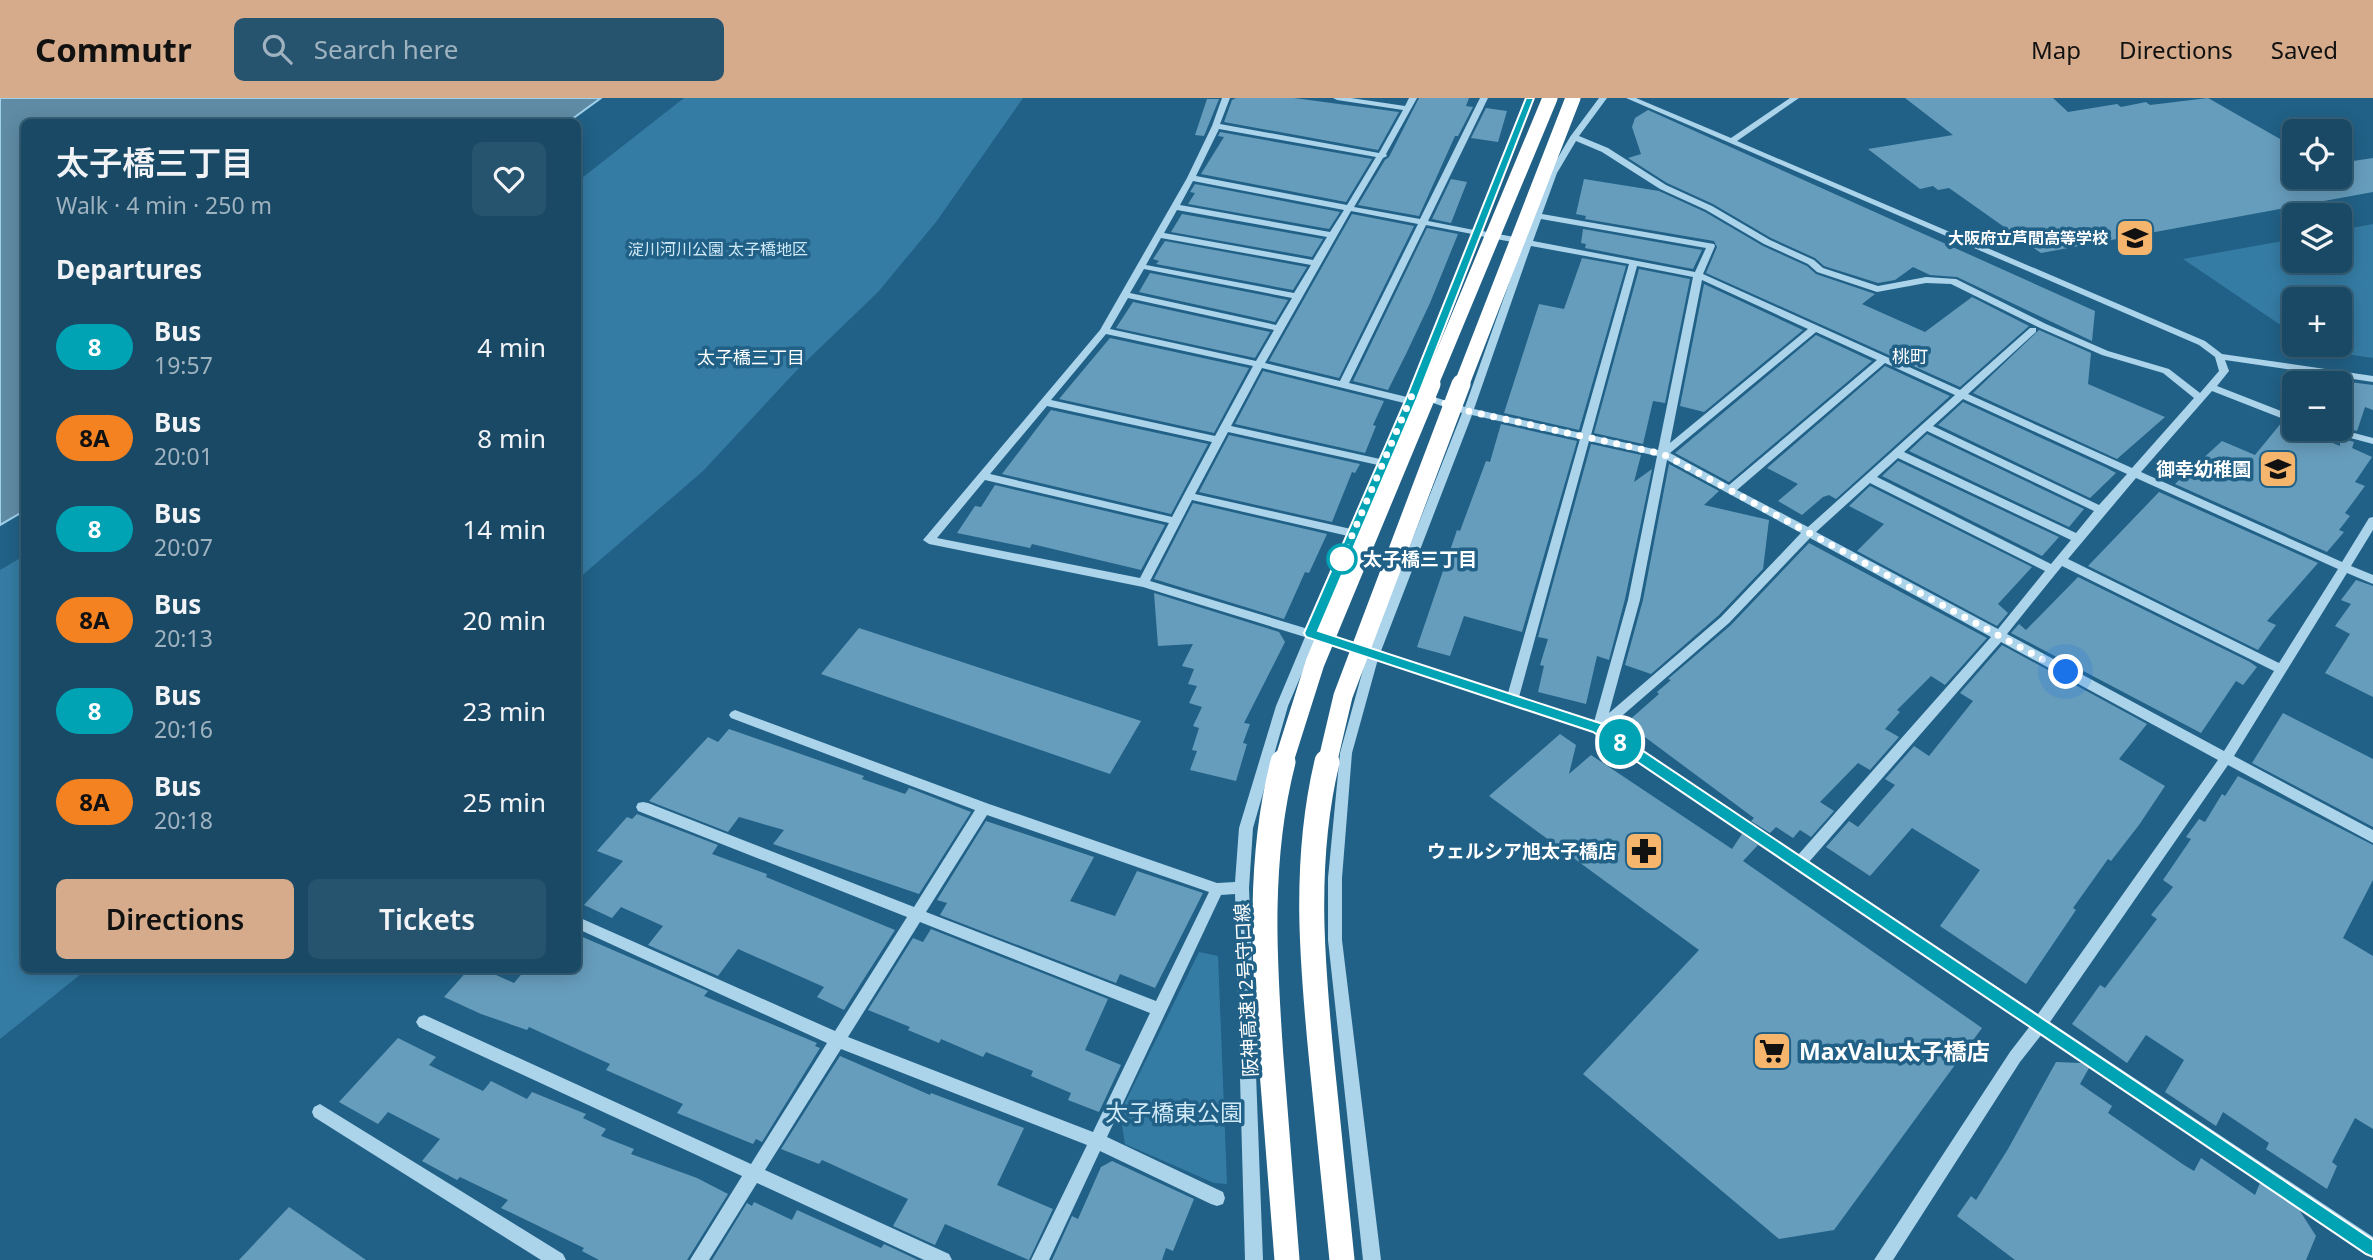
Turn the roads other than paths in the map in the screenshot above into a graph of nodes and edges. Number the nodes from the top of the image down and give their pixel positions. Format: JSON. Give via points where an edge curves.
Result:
{"nodes":[{"id":1,"x":1226,"y":98,"type":"edge"},
{"id":2,"x":1337,"y":98,"type":"edge"},
{"id":3,"x":1413,"y":98,"type":"edge"},
{"id":4,"x":1484,"y":98,"type":"edge"},
{"id":5,"x":1530,"y":98,"type":"edge"},
{"id":6,"x":1550,"y":98,"type":"edge"},
{"id":7,"x":1573,"y":98,"type":"edge"},
{"id":8,"x":1603,"y":98,"type":"edge"},
{"id":9,"x":1630,"y":98,"type":"edge"},
{"id":10,"x":1795,"y":98,"type":"edge"},
{"id":11,"x":1408,"y":109,"type":"junction"},
{"id":12,"x":1216,"y":126,"type":"junction"},
{"id":13,"x":1574,"y":136,"type":"junction"},
{"id":14,"x":1732,"y":141,"type":"junction"},
{"id":15,"x":1383,"y":156,"type":"junction"},
{"id":16,"x":1191,"y":178,"type":"junction"},
{"id":17,"x":1174,"y":207,"type":"junction"},
{"id":18,"x":1348,"y":207,"type":"junction"},
{"id":19,"x":1538,"y":216,"type":"junction"},
{"id":20,"x":1424,"y":222,"type":"junction"},
{"id":21,"x":1478,"y":232,"type":"junction"},
{"id":22,"x":1158,"y":235,"type":"junction"},
{"id":23,"x":1332,"y":235,"type":"junction"},
{"id":24,"x":1529,"y":243,"type":"junction"},
{"id":25,"x":1634,"y":262,"type":"junction"},
{"id":26,"x":1316,"y":263,"type":"junction"},
{"id":27,"x":1140,"y":266,"type":"junction"},
{"id":28,"x":1698,"y":275,"type":"junction"},
{"id":29,"x":1124,"y":294,"type":"junction"},
{"id":30,"x":1297,"y":296,"type":"junction"},
{"id":31,"x":1279,"y":328,"type":"junction"},
{"id":32,"x":1815,"y":328,"type":"junction"},
{"id":33,"x":2033,"y":330,"type":"dead end"},
{"id":34,"x":1104,"y":331,"type":"junction"},
{"id":35,"x":2219,"y":356,"type":"junction"},
{"id":36,"x":1883,"y":360,"type":"junction"},
{"id":37,"x":1258,"y":364,"type":"junction"},
{"id":38,"x":2373,"y":379,"type":"edge"},
{"id":39,"x":1343,"y":385,"type":"junction"},
{"id":40,"x":2209,"y":386,"type":"junction"},
{"id":41,"x":1960,"y":395,"type":"junction"},
{"id":42,"x":1412,"y":397,"type":"junction"},
{"id":43,"x":2199,"y":397,"type":"junction"},
{"id":44,"x":1044,"y":402,"type":"junction"},
{"id":45,"x":1468,"y":411,"type":"junction"},
{"id":46,"x":2282,"y":415,"type":"edge"},
{"id":47,"x":1926,"y":427,"type":"junction"},
{"id":48,"x":1224,"y":428,"type":"junction"},
{"id":49,"x":2352,"y":435,"type":"edge"},
{"id":50,"x":1588,"y":436,"type":"junction"},
{"id":51,"x":1218,"y":440,"type":"junction"},
{"id":52,"x":2373,"y":441,"type":"edge"},
{"id":53,"x":1897,"y":453,"type":"junction"},
{"id":54,"x":1663,"y":454,"type":"junction"},
{"id":55,"x":1384,"y":463,"type":"junction"},
{"id":56,"x":2134,"y":473,"type":"junction"},
{"id":57,"x":983,"y":476,"type":"junction"},
{"id":58,"x":1870,"y":478,"type":"junction"},
{"id":59,"x":1730,"y":490,"type":"junction"},
{"id":60,"x":1188,"y":496,"type":"junction"},
{"id":61,"x":2101,"y":510,"type":"junction"},
{"id":62,"x":1175,"y":521,"type":"junction"},
{"id":63,"x":2373,"y":521,"type":"edge"},
{"id":64,"x":1353,"y":533,"type":"junction"},
{"id":65,"x":1808,"y":533,"type":"junction"},
{"id":66,"x":2078,"y":539,"type":"junction"},
{"id":67,"x":2057,"y":565,"type":"junction"},
{"id":68,"x":2343,"y":567,"type":"junction"},
{"id":69,"x":2373,"y":580,"type":"edge"},
{"id":70,"x":1143,"y":583,"type":"junction"},
{"id":71,"x":1310,"y":633,"type":"junction"},
{"id":72,"x":1999,"y":636,"type":"junction"},
{"id":73,"x":1374,"y":653,"type":"junction"},
{"id":74,"x":2280,"y":669,"type":"junction"},
{"id":75,"x":1513,"y":698,"type":"junction"},
{"id":76,"x":734,"y":715,"type":"dead end"},
{"id":77,"x":1598,"y":728,"type":"junction"},
{"id":78,"x":2225,"y":758,"type":"junction"},
{"id":79,"x":643,"y":807,"type":"dead end"},
{"id":80,"x":984,"y":807,"type":"junction"},
{"id":81,"x":2373,"y":837,"type":"edge"},
{"id":82,"x":1800,"y":862,"type":"junction"},
{"id":83,"x":1242,"y":888,"type":"junction"},
{"id":84,"x":1217,"y":889,"type":"junction"},
{"id":85,"x":917,"y":914,"type":"junction"},
{"id":86,"x":581,"y":924,"type":"edge"},
{"id":87,"x":1160,"y":1010,"type":"junction"},
{"id":88,"x":424,"y":1022,"type":"dead end"},
{"id":89,"x":2041,"y":1023,"type":"junction"},
{"id":90,"x":837,"y":1040,"type":"junction"},
{"id":91,"x":320,"y":1112,"type":"dead end"},
{"id":92,"x":1097,"y":1141,"type":"junction"},
{"id":93,"x":753,"y":1174,"type":"junction"},
{"id":94,"x":1217,"y":1198,"type":"dead end"},
{"id":95,"x":2373,"y":1247,"type":"edge"},
{"id":96,"x":557,"y":1260,"type":"edge"},
{"id":97,"x":699,"y":1260,"type":"edge"},
{"id":98,"x":943,"y":1260,"type":"edge"},
{"id":99,"x":1040,"y":1260,"type":"edge"},
{"id":100,"x":1254,"y":1260,"type":"edge"},
{"id":101,"x":1287,"y":1260,"type":"edge"},
{"id":102,"x":1342,"y":1260,"type":"edge"},
{"id":103,"x":1372,"y":1260,"type":"edge"},
{"id":104,"x":1883,"y":1260,"type":"edge"}],
"edges":[{"from":1,"to":12,"type":"street"},
{"from":2,"to":11,"type":"street"},
{"from":3,"to":11,"type":"street"},
{"from":4,"to":20,"type":"street"},
{"from":5,"to":21,"type":"street"},
{"from":6,"to":101,"type":"highway","name":"阪神高速12号守口線","bridge":true,"via":[[1315,663],[1280,776],[1264,895],[1264,961]]},
{"from":7,"to":102,"type":"highway","bridge":true,"via":[[1373,610],[1343,696],[1322,783],[1310,897],[1312,965]]},
{"from":8,"to":13,"type":"street"},
{"from":9,"to":14,"type":"street"},
{"from":10,"to":14,"type":"street"},
{"from":11,"to":15,"type":"street"},
{"from":12,"to":15,"type":"street"},
{"from":12,"to":16,"type":"street"},
{"from":13,"to":19,"type":"street","via":[[1553,173]]},
{"from":13,"to":43,"type":"street","via":[[1820,270],[1877,289],[1926,280],[1953,281],[2105,353],[2166,371]]},
{"from":14,"to":35,"type":"street","via":[[2202,343]]},
{"from":15,"to":18,"type":"street"},
{"from":16,"to":17,"type":"street"},
{"from":16,"to":18,"type":"street"},
{"from":17,"to":22,"type":"street"},
{"from":17,"to":23,"type":"street"},
{"from":18,"to":20,"type":"street"},
{"from":18,"to":23,"type":"street"},
{"from":19,"to":24,"type":"street"},
{"from":19,"to":28,"type":"street","via":[[1710,246]]},
{"from":20,"to":21,"type":"street"},
{"from":20,"to":39,"type":"street"},
{"from":21,"to":24,"type":"street"},
{"from":21,"to":42,"type":"street"},
{"from":22,"to":26,"type":"street"},
{"from":22,"to":27,"type":"street"},
{"from":23,"to":26,"type":"street"},
{"from":24,"to":25,"type":"street"},
{"from":24,"to":45,"type":"street"},
{"from":25,"to":28,"type":"street"},
{"from":25,"to":50,"type":"street"},
{"from":26,"to":30,"type":"street"},
{"from":27,"to":29,"type":"street"},
{"from":27,"to":30,"type":"street"},
{"from":28,"to":32,"type":"street"},
{"from":28,"to":54,"type":"street"},
{"from":29,"to":31,"type":"street"},
{"from":29,"to":34,"type":"street"},
{"from":30,"to":31,"type":"street"},
{"from":31,"to":37,"type":"street"},
{"from":32,"to":36,"type":"street"},
{"from":32,"to":54,"type":"street"},
{"from":33,"to":41,"type":"street"},
{"from":34,"to":37,"type":"street"},
{"from":34,"to":44,"type":"street"},
{"from":35,"to":38,"type":"street"},
{"from":35,"to":40,"type":"street","via":[[2224,371]]},
{"from":36,"to":41,"type":"street"},
{"from":36,"to":59,"type":"street"},
{"from":37,"to":39,"type":"street"},
{"from":37,"to":48,"type":"street"},
{"from":39,"to":42,"type":"street"},
{"from":40,"to":43,"type":"street"},
{"from":40,"to":46,"type":"street"},
{"from":41,"to":47,"type":"street"},
{"from":41,"to":56,"type":"street"},
{"from":42,"to":45,"type":"street"},
{"from":42,"to":55,"type":"street"},
{"from":43,"to":56,"type":"street"},
{"from":44,"to":51,"type":"street"},
{"from":44,"to":57,"type":"street"},
{"from":45,"to":50,"type":"street"},
{"from":45,"to":73,"type":"street"},
{"from":47,"to":53,"type":"street"},
{"from":47,"to":61,"type":"street"},
{"from":48,"to":51,"type":"street"},
{"from":48,"to":55,"type":"street"},
{"from":49,"to":52,"type":"street"},
{"from":50,"to":54,"type":"street"},
{"from":50,"to":75,"type":"street"},
{"from":51,"to":60,"type":"street"},
{"from":53,"to":58,"type":"street"},
{"from":53,"to":66,"type":"street"},
{"from":54,"to":59,"type":"street"},
{"from":54,"to":77,"type":"street","via":[[1634,600]]},
{"from":55,"to":64,"type":"street"},
{"from":56,"to":61,"type":"street"},
{"from":56,"to":68,"type":"street"},
{"from":57,"to":62,"type":"street"},
{"from":57,"to":70,"type":"street","via":[[929,540]]},
{"from":58,"to":65,"type":"street"},
{"from":58,"to":67,"type":"street"},
{"from":59,"to":65,"type":"street"},
{"from":60,"to":62,"type":"street"},
{"from":60,"to":64,"type":"street"},
{"from":61,"to":66,"type":"street"},
{"from":62,"to":70,"type":"street"},
{"from":63,"to":68,"type":"street"},
{"from":64,"to":71,"type":"street"},
{"from":65,"to":72,"type":"street"},
{"from":65,"to":77,"type":"street","via":[[1726,620]]},
{"from":66,"to":67,"type":"street"},
{"from":67,"to":72,"type":"street"},
{"from":67,"to":74,"type":"street"},
{"from":68,"to":69,"type":"street"},
{"from":68,"to":74,"type":"street"},
{"from":70,"to":71,"type":"street"},
{"from":71,"to":73,"type":"street"},
{"from":71,"to":83,"type":"street","via":[[1251,806]]},
{"from":72,"to":78,"type":"street"},
{"from":72,"to":82,"type":"street"},
{"from":73,"to":75,"type":"street"},
{"from":73,"to":103,"type":"street","via":[[1346,753],[1335,878],[1335,940]]},
{"from":74,"to":78,"type":"street"},
{"from":75,"to":77,"type":"street"},
{"from":76,"to":80,"type":"street"},
{"from":77,"to":82,"type":"street"},
{"from":78,"to":81,"type":"street"},
{"from":78,"to":89,"type":"street"},
{"from":79,"to":85,"type":"street"},
{"from":80,"to":84,"type":"street"},
{"from":80,"to":85,"type":"street"},
{"from":82,"to":89,"type":"street"},
{"from":83,"to":84,"type":"street"},
{"from":83,"to":100,"type":"street"},
{"from":84,"to":87,"type":"street"},
{"from":85,"to":87,"type":"street"},
{"from":85,"to":90,"type":"street"},
{"from":86,"to":90,"type":"street"},
{"from":87,"to":92,"type":"street"},
{"from":88,"to":93,"type":"street"},
{"from":89,"to":95,"type":"street"},
{"from":89,"to":104,"type":"street"},
{"from":90,"to":92,"type":"street"},
{"from":90,"to":93,"type":"street"},
{"from":91,"to":96,"type":"street"},
{"from":92,"to":94,"type":"street"},
{"from":92,"to":99,"type":"street"},
{"from":93,"to":97,"type":"street"},
{"from":93,"to":98,"type":"street"}]}
